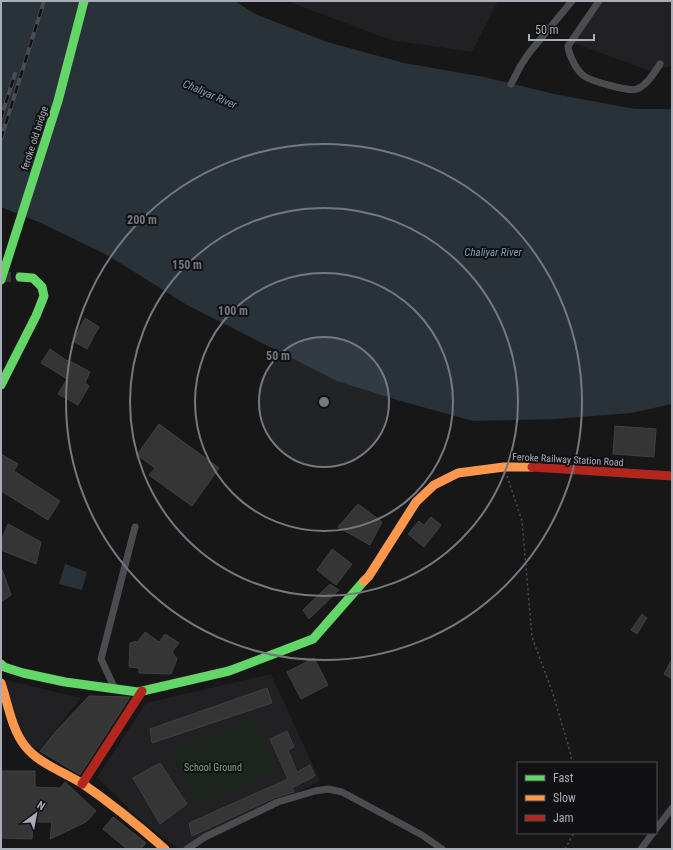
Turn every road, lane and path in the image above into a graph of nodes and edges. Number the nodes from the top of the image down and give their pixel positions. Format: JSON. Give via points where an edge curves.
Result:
{"nodes":[{"id":1,"x":84,"y":1,"type":"edge"},
{"id":2,"x":572,"y":1,"type":"edge"},
{"id":3,"x":599,"y":1,"type":"edge"},
{"id":4,"x":660,"y":64,"type":"dead end"},
{"id":5,"x":511,"y":84,"type":"dead end"},
{"id":6,"x":20,"y":277,"type":"tunnel mouth"},
{"id":7,"x":1,"y":280,"type":"edge"},
{"id":8,"x":1,"y":385,"type":"edge"},
{"id":9,"x":504,"y":467,"type":"junction"},
{"id":10,"x":672,"y":476,"type":"edge"},
{"id":11,"x":135,"y":527,"type":"dead end"},
{"id":12,"x":1,"y":664,"type":"edge"},
{"id":13,"x":2,"y":688,"type":"edge"},
{"id":14,"x":115,"y":689,"type":"junction"},
{"id":15,"x":142,"y":691,"type":"junction"},
{"id":16,"x":572,"y":762,"type":"edge"},
{"id":17,"x":82,"y":784,"type":"junction"},
{"id":18,"x":672,"y":808,"type":"edge"},
{"id":19,"x":657,"y":828,"type":"edge"},
{"id":20,"x":573,"y":834,"type":"edge"},
{"id":21,"x":653,"y":834,"type":"edge"},
{"id":22,"x":164,"y":849,"type":"edge"},
{"id":23,"x":187,"y":849,"type":"edge"},
{"id":24,"x":442,"y":849,"type":"edge"},
{"id":25,"x":565,"y":849,"type":"edge"},
{"id":26,"x":641,"y":849,"type":"edge"}],
"edges":[{"from":1,"to":7,"type":"main road","name":"feroke old bridge","via":[[58,101]]},
{"from":2,"to":5,"type":"street","via":[[529,53]]},
{"from":3,"to":4,"type":"street","via":[[568,46],[584,76],[618,88],[636,89],[646,84]]},
{"from":6,"to":8,"type":"main road","via":[[34,278],[42,287],[44,296]]},
{"from":9,"to":10,"type":"main road","name":"Feroke Railway Station Road"},
{"from":9,"to":15,"type":"main road","name":"Feroke Railway Station Road","via":[[458,473],[434,485],[416,502],[369,576],[313,638],[229,671]]},
{"from":9,"to":16,"type":"path","via":[[522,521],[532,637],[552,691]]},
{"from":11,"to":14,"type":"street","via":[[101,659]]},
{"from":12,"to":14,"type":"main road","name":"Feroke Railway Station Road","via":[[23,673]]},
{"from":13,"to":17,"type":"main road","via":[[17,732],[24,744],[36,757]]},
{"from":14,"to":15,"type":"main road","name":"Feroke Railway Station Road"},
{"from":15,"to":17,"type":"main road"},
{"from":17,"to":22,"type":"main road","via":[[142,829]]},
{"from":18,"to":19,"type":"street"},
{"from":20,"to":25,"type":"path"},
{"from":21,"to":26,"type":"street"},
{"from":23,"to":24,"type":"street","via":[[205,836],[278,802],[328,789],[342,792],[422,835]]}]}
